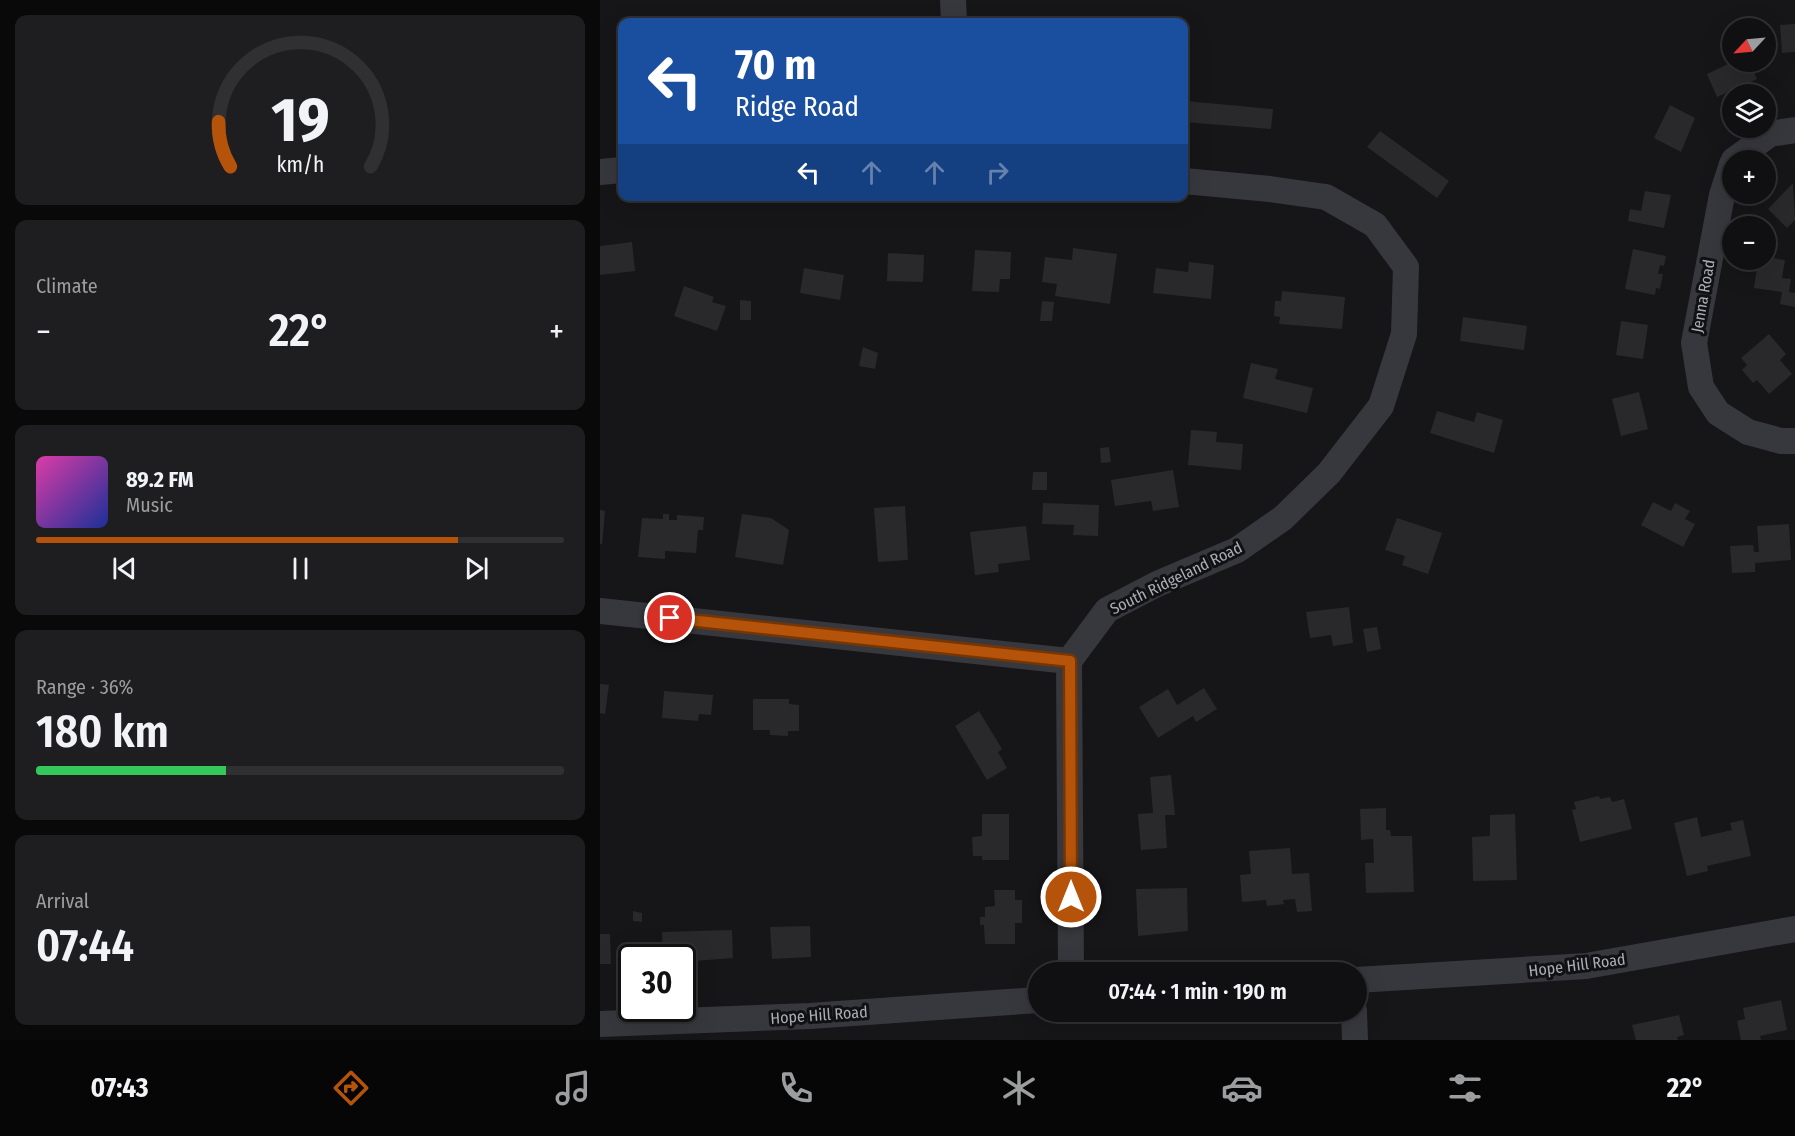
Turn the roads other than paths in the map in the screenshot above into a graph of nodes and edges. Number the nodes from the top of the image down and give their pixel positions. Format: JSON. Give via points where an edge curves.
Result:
{"nodes":[{"id":1,"x":953,"y":0,"type":"edge"},
{"id":2,"x":954,"y":18,"type":"edge"},
{"id":3,"x":1795,"y":130,"type":"edge"},
{"id":4,"x":1749,"y":150,"type":"edge"},
{"id":5,"x":618,"y":170,"type":"edge"},
{"id":6,"x":600,"y":172,"type":"edge"},
{"id":7,"x":1188,"y":182,"type":"edge"},
{"id":8,"x":1722,"y":195,"type":"edge"},
{"id":9,"x":1795,"y":441,"type":"edge"},
{"id":10,"x":600,"y":611,"type":"edge"},
{"id":11,"x":1070,"y":661,"type":"junction"},
{"id":12,"x":1795,"y":929,"type":"edge"},
{"id":13,"x":1071,"y":962,"type":"edge"},
{"id":14,"x":1367,"y":979,"type":"edge"},
{"id":15,"x":1028,"y":1001,"type":"edge"},
{"id":16,"x":1354,"y":1022,"type":"edge"},
{"id":17,"x":600,"y":1024,"type":"edge"},
{"id":18,"x":1355,"y":1040,"type":"edge"}],
"edges":[{"from":1,"to":2,"type":"street"},
{"from":3,"to":4,"type":"street","name":"Jenna Road","via":[[1770,134]]},
{"from":5,"to":6,"type":"street"},
{"from":7,"to":11,"type":"street","name":"South Ridgeland Road","via":[[1326,197],[1375,225],[1406,267],[1404,334],[1381,406],[1329,473],[1283,518],[1237,550],[1107,610]]},
{"from":8,"to":9,"type":"street","name":"Jenna Road","via":[[1694,343],[1701,387],[1718,413],[1748,432]]},
{"from":10,"to":11,"type":"street"},
{"from":11,"to":13,"type":"street"},
{"from":12,"to":14,"type":"street","name":"Hope Hill Road","via":[[1586,966]]},
{"from":15,"to":17,"type":"street","name":"Hope Hill Road","via":[[699,1022]]},
{"from":16,"to":18,"type":"street"}]}
